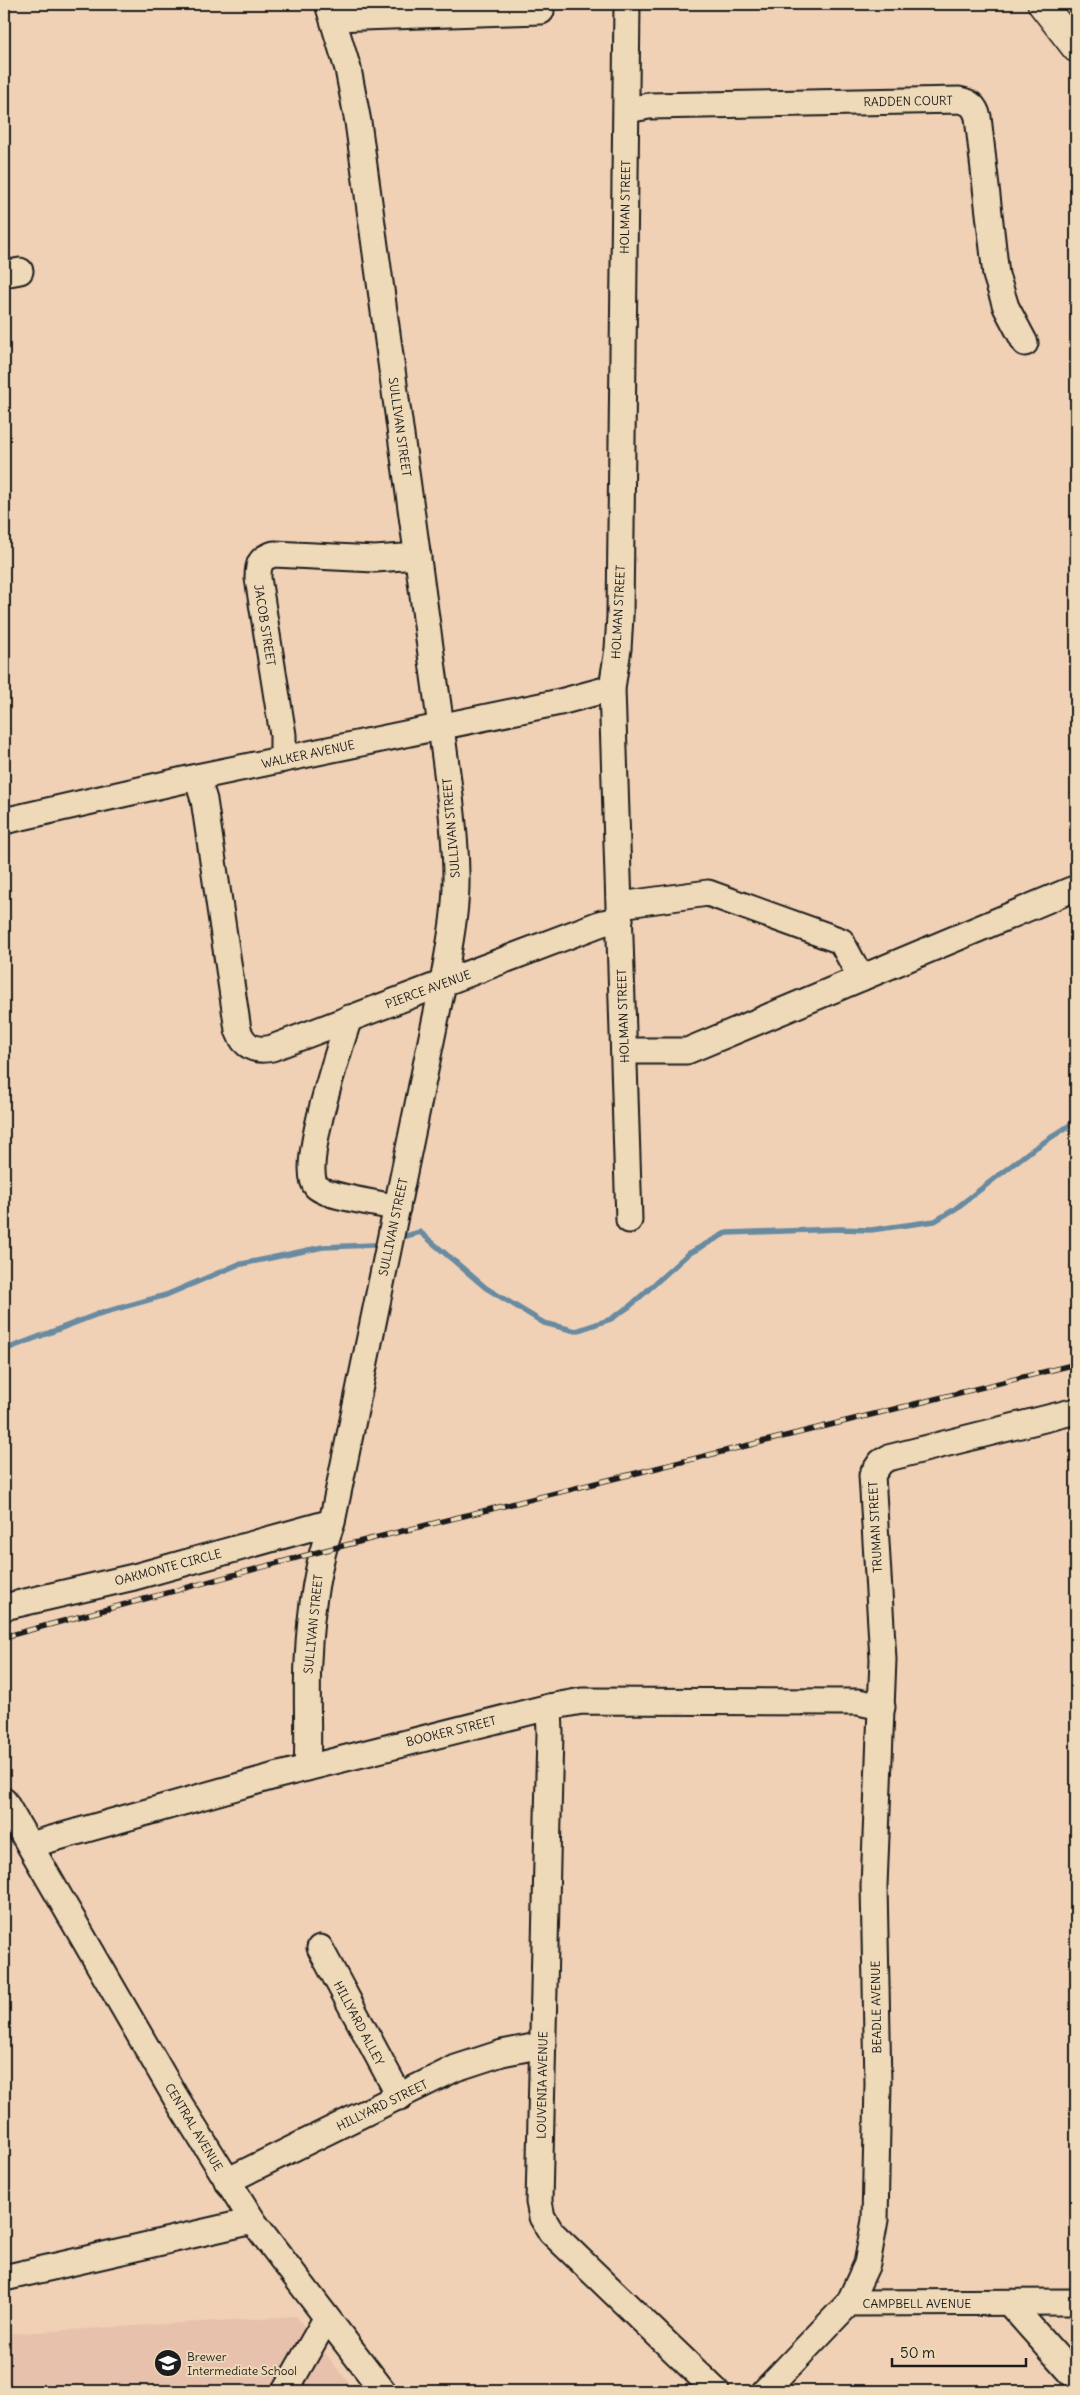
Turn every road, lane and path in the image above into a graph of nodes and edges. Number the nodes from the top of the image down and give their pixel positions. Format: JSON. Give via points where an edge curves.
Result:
{"nodes":[{"id":1,"x":627,"y":4,"type":"edge"},
{"id":2,"x":1042,"y":4,"type":"edge"},
{"id":3,"x":330,"y":11,"type":"edge"},
{"id":4,"x":541,"y":11,"type":"dead end"},
{"id":5,"x":1076,"y":48,"type":"edge"},
{"id":6,"x":627,"y":110,"type":"junction"},
{"id":7,"x":1025,"y":343,"type":"dead end"},
{"id":8,"x":418,"y":556,"type":"junction"},
{"id":9,"x":612,"y":688,"type":"junction"},
{"id":10,"x":441,"y":727,"type":"junction"},
{"id":11,"x":283,"y":759,"type":"junction"},
{"id":12,"x":197,"y":777,"type":"junction"},
{"id":13,"x":4,"y":821,"type":"edge"},
{"id":14,"x":1071,"y":890,"type":"dead end"},
{"id":15,"x":620,"y":913,"type":"junction"},
{"id":16,"x":861,"y":978,"type":"junction"},
{"id":17,"x":443,"y":984,"type":"junction"},
{"id":18,"x":348,"y":1018,"type":"junction"},
{"id":19,"x":624,"y":1050,"type":"junction"},
{"id":20,"x":397,"y":1208,"type":"junction"},
{"id":21,"x":629,"y":1220,"type":"dead end"},
{"id":22,"x":1076,"y":1412,"type":"edge"},
{"id":23,"x":332,"y":1522,"type":"junction"},
{"id":24,"x":4,"y":1607,"type":"edge"},
{"id":25,"x":549,"y":1707,"type":"junction"},
{"id":26,"x":882,"y":1707,"type":"junction"},
{"id":27,"x":307,"y":1768,"type":"junction"},
{"id":28,"x":4,"y":1801,"type":"edge"},
{"id":29,"x":30,"y":1845,"type":"junction"},
{"id":30,"x":320,"y":1948,"type":"dead end"},
{"id":31,"x":543,"y":2045,"type":"junction"},
{"id":32,"x":400,"y":2097,"type":"junction"},
{"id":33,"x":227,"y":2181,"type":"junction"},
{"id":34,"x":253,"y":2221,"type":"junction"},
{"id":35,"x":4,"y":2278,"type":"edge"},
{"id":36,"x":1076,"y":2302,"type":"edge"},
{"id":37,"x":849,"y":2303,"type":"junction"},
{"id":38,"x":1009,"y":2303,"type":"junction"},
{"id":39,"x":326,"y":2319,"type":"junction"},
{"id":40,"x":1076,"y":2378,"type":"edge"},
{"id":41,"x":285,"y":2391,"type":"edge"},
{"id":42,"x":383,"y":2391,"type":"edge"},
{"id":43,"x":716,"y":2391,"type":"edge"},
{"id":44,"x":765,"y":2391,"type":"edge"}],
"edges":[{"from":1,"to":6,"type":"street","name":"HOLMAN STREET"},
{"from":2,"to":5,"type":"highway"},
{"from":3,"to":4,"type":"street"},
{"from":3,"to":8,"type":"street","name":"SULLIVAN STREET","via":[[348,69],[358,122]]},
{"from":6,"to":7,"type":"street","name":"RADDEN COURT","via":[[649,106],[959,100],[971,104],[978,118],[996,275],[1006,307]]},
{"from":6,"to":9,"type":"street","name":"HOLMAN STREET","via":[[620,616]]},
{"from":8,"to":10,"type":"street","name":"SULLIVAN STREET"},
{"from":8,"to":11,"type":"street","name":"JACOB STREET","via":[[375,559],[274,554],[259,562],[258,578],[283,735]]},
{"from":9,"to":10,"type":"street","name":"WALKER AVENUE"},
{"from":9,"to":15,"type":"street","name":"HOLMAN STREET"},
{"from":10,"to":11,"type":"street","name":"WALKER AVENUE"},
{"from":10,"to":17,"type":"street","name":"SULLIVAN STREET","via":[[456,874],[453,927]]},
{"from":11,"to":12,"type":"street","name":"WALKER AVENUE"},
{"from":12,"to":13,"type":"street","name":"WALKER AVENUE"},
{"from":12,"to":18,"type":"street","name":"PIERCE AVENUE","via":[[204,800],[240,1036],[252,1048],[262,1050]]},
{"from":14,"to":16,"type":"street"},
{"from":15,"to":16,"type":"street","name":"PIERCE AVENUE","via":[[708,893],[841,941]]},
{"from":15,"to":17,"type":"street","name":"PIERCE AVENUE","via":[[602,923]]},
{"from":15,"to":19,"type":"street","name":"HOLMAN STREET"},
{"from":16,"to":19,"type":"street","via":[[687,1051]]},
{"from":17,"to":18,"type":"street","name":"PIERCE AVENUE"},
{"from":17,"to":20,"type":"street","name":"SULLIVAN STREET"},
{"from":18,"to":20,"type":"street","via":[[323,1105],[312,1178],[322,1190]]},
{"from":19,"to":21,"type":"street","name":"HOLMAN STREET"},
{"from":20,"to":23,"type":"street","name":"SULLIVAN STREET"},
{"from":22,"to":26,"type":"street","name":"TRUMAN STREET","via":[[888,1458],[875,1468],[871,1483],[883,1659]]},
{"from":23,"to":24,"type":"street","name":"OAKMONTE CIRCLE","via":[[134,1577]]},
{"from":23,"to":27,"type":"street","name":"SULLIVAN STREET","via":[[322,1551],[307,1662]]},
{"from":25,"to":26,"type":"street","name":"BOOKER STREET","via":[[615,1700],[858,1702]]},
{"from":25,"to":27,"type":"street","name":"BOOKER STREET"},
{"from":25,"to":31,"type":"street","name":"LOUVENIA AVENUE"},
{"from":26,"to":37,"type":"street","name":"BEADLE AVENUE","via":[[874,1886],[878,2083],[875,2220],[867,2264]]},
{"from":27,"to":29,"type":"street","name":"BOOKER STREET"},
{"from":28,"to":29,"type":"street","name":"CENTRAL AVENUE"},
{"from":29,"to":33,"type":"street","name":"CENTRAL AVENUE"},
{"from":30,"to":32,"type":"street","name":"HILLYARD ALLEY"},
{"from":31,"to":32,"type":"street","name":"HILLYARD STREET","via":[[468,2063]]},
{"from":31,"to":43,"type":"street","name":"LOUVENIA AVENUE","via":[[539,2202],[542,2217],[551,2232]]},
{"from":32,"to":33,"type":"street","name":"HILLYARD STREET"},
{"from":33,"to":34,"type":"street","name":"CENTRAL AVENUE"},
{"from":34,"to":35,"type":"street"},
{"from":34,"to":39,"type":"street","name":"CENTRAL AVENUE"},
{"from":36,"to":38,"type":"street","name":"CAMPBELL AVENUE"},
{"from":37,"to":38,"type":"street","name":"CAMPBELL AVENUE"},
{"from":37,"to":44,"type":"street","name":"CAMPBELL AVENUE"},
{"from":38,"to":40,"type":"street"},
{"from":39,"to":41,"type":"street"},
{"from":39,"to":42,"type":"street","name":"CENTRAL AVENUE"}]}
